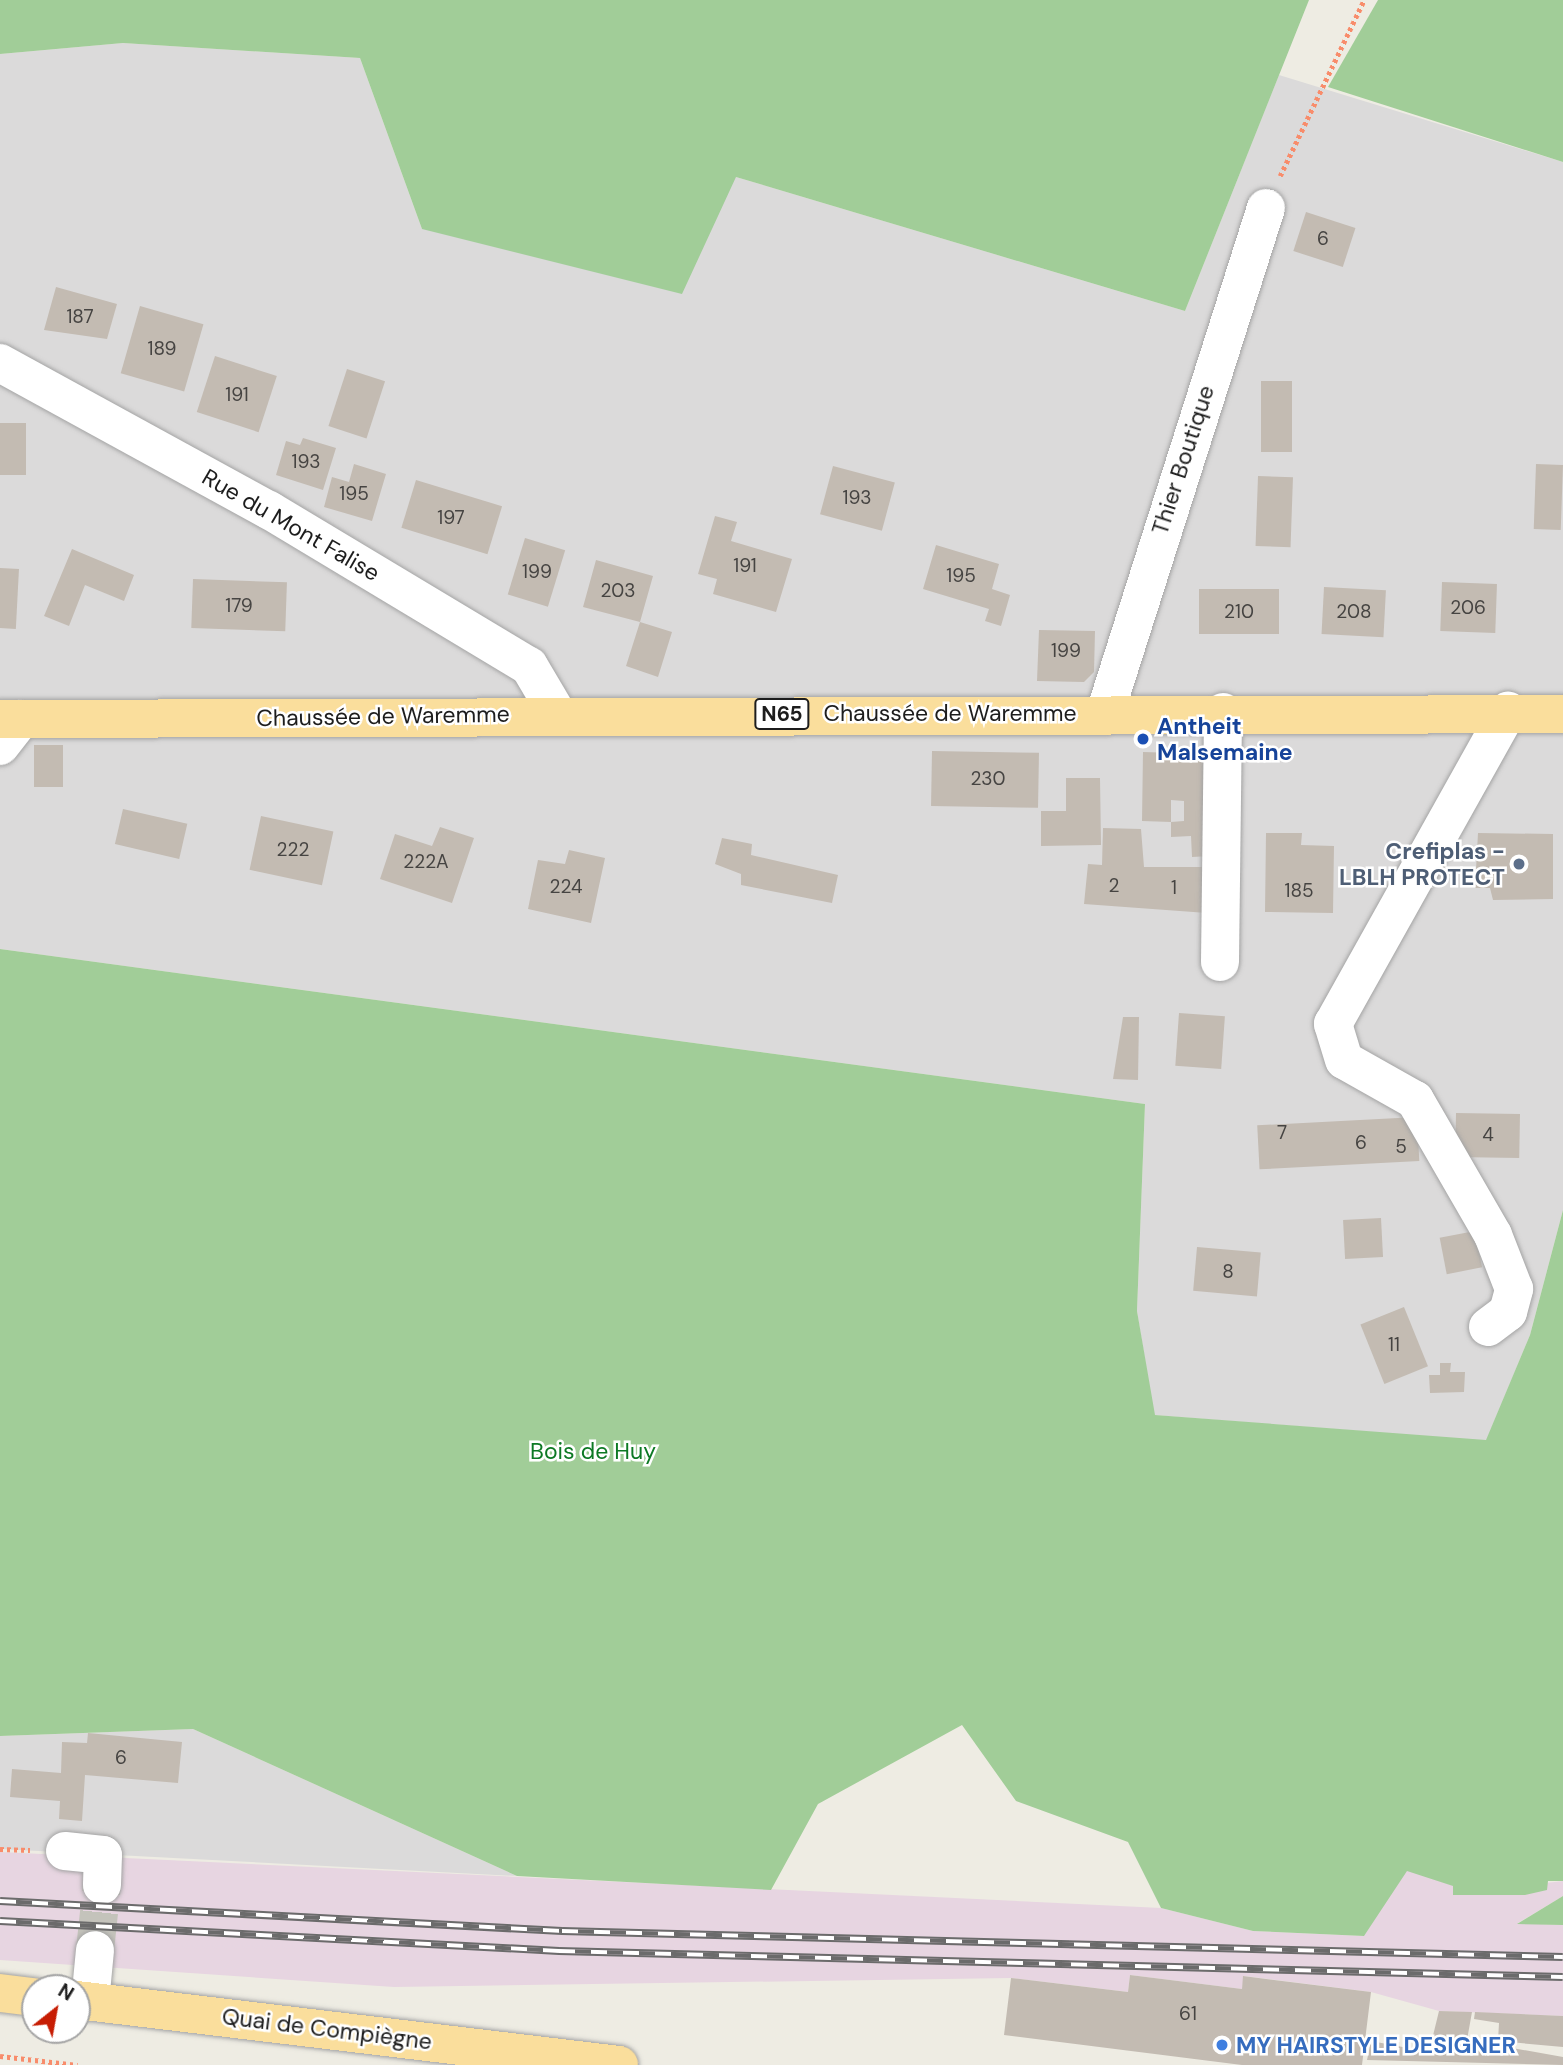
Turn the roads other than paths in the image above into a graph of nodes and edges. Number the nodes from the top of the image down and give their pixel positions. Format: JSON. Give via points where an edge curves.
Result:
{"nodes":[{"id":1,"x":1266,"y":208,"type":"road end"},
{"id":2,"x":0,"y":363,"type":"edge"},
{"id":3,"x":1508,"y":711,"type":"junction"},
{"id":4,"x":1223,"y":712,"type":"junction"},
{"id":5,"x":1105,"y":713,"type":"junction"},
{"id":6,"x":1563,"y":714,"type":"edge"},
{"id":7,"x":558,"y":715,"type":"junction"},
{"id":8,"x":7,"y":728,"type":"edge"},
{"id":9,"x":1220,"y":962,"type":"dead end"},
{"id":10,"x":1488,"y":1327,"type":"dead end"},
{"id":11,"x":65,"y":1851,"type":"dead end"},
{"id":12,"x":102,"y":1885,"type":"tunnel mouth"},
{"id":13,"x":95,"y":1950,"type":"tunnel mouth"},
{"id":14,"x":89,"y":1974,"type":"edge"},
{"id":15,"x":0,"y":1993,"type":"edge"},
{"id":16,"x":21,"y":1995,"type":"edge"},
{"id":17,"x":91,"y":2002,"type":"edge"},
{"id":18,"x":619,"y":2065,"type":"edge"}],
"edges":[{"from":1,"to":5,"type":"street","name":"Thier Boutique"},
{"from":2,"to":7,"type":"street","name":"Rue du Mont Falise","via":[[269,510],[529,666]]},
{"from":3,"to":4,"type":"main road","name":"Chaussée de Waremme","number":"N65"},
{"from":3,"to":6,"type":"main road","name":"Chaussée de Waremme","number":"N65"},
{"from":3,"to":10,"type":"street","via":[[1333,1024],[1344,1060],[1415,1100],[1493,1235],[1514,1289],[1508,1312]]},
{"from":4,"to":5,"type":"main road","name":"Chaussée de Waremme","number":"N65"},
{"from":4,"to":9,"type":"street"},
{"from":5,"to":7,"type":"main road","name":"Chaussée de Waremme","number":"N65"},
{"from":7,"to":8,"type":"main road","name":"Chaussée de Waremme","number":"N65"},
{"from":11,"to":12,"type":"street","via":[[103,1855]]},
{"from":13,"to":14,"type":"street"},
{"from":15,"to":16,"type":"main road"},
{"from":17,"to":18,"type":"main road","name":"Quai de Compiègne"}]}
